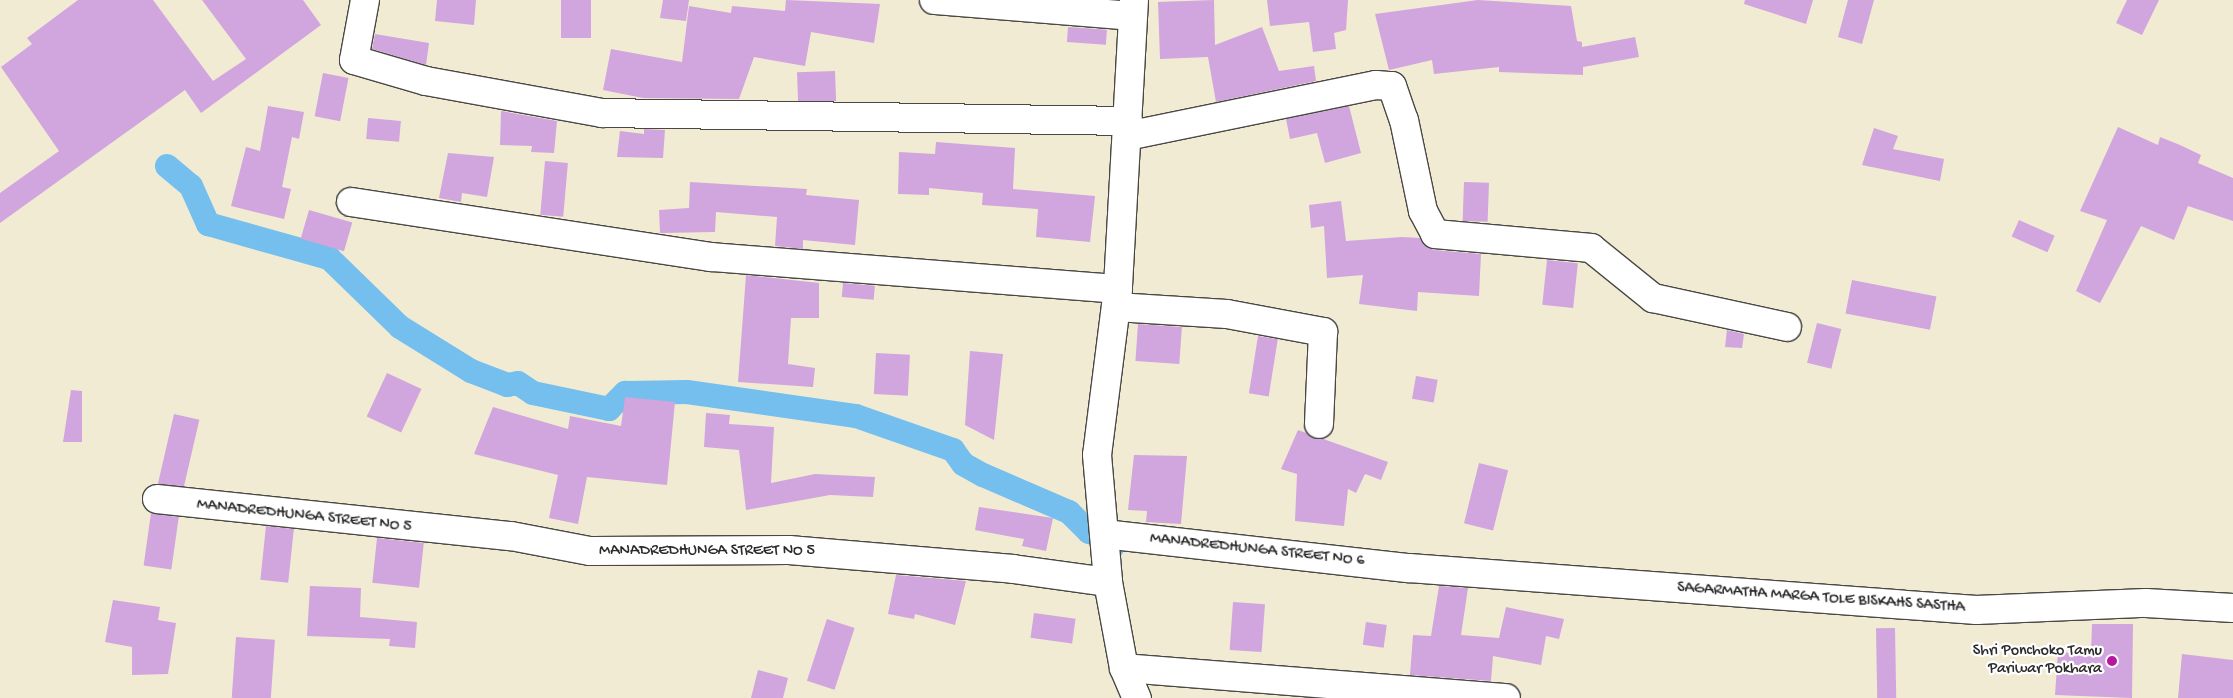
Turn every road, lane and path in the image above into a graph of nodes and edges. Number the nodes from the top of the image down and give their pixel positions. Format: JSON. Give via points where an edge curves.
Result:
{"nodes":[{"id":1,"x":365,"y":0,"type":"edge"},
{"id":2,"x":934,"y":0,"type":"edge"},
{"id":3,"x":1133,"y":8,"type":"edge"},
{"id":4,"x":1127,"y":129,"type":"junction"},
{"id":5,"x":351,"y":202,"type":"dead end"},
{"id":6,"x":1117,"y":298,"type":"junction"},
{"id":7,"x":1787,"y":327,"type":"dead end"},
{"id":8,"x":1319,"y":424,"type":"dead end"},
{"id":9,"x":157,"y":499,"type":"dead end"},
{"id":10,"x":1104,"y":534,"type":"junction"},
{"id":11,"x":1410,"y":568,"type":"joint"},
{"id":12,"x":1108,"y":582,"type":"junction"},
{"id":13,"x":2233,"y":608,"type":"edge"},
{"id":14,"x":1124,"y":668,"type":"junction"},
{"id":15,"x":1137,"y":698,"type":"edge"},
{"id":16,"x":1506,"y":698,"type":"edge"}],
"edges":[{"from":1,"to":4,"type":"street","via":[[354,60],[426,81],[602,113]]},
{"from":2,"to":3,"type":"street"},
{"from":3,"to":4,"type":"street"},
{"from":4,"to":6,"type":"street"},
{"from":4,"to":7,"type":"street","via":[[1376,85],[1392,86],[1404,120],[1423,211],[1435,234],[1591,248],[1653,298]]},
{"from":5,"to":6,"type":"street","via":[[711,256]]},
{"from":6,"to":8,"type":"street","via":[[1323,332]]},
{"from":6,"to":10,"type":"street","via":[[1097,455]]},
{"from":9,"to":12,"type":"street","name":"MANADREDHUNGA STREET NO 5","via":[[511,536],[590,551],[789,550],[1013,569]]},
{"from":10,"to":11,"type":"street","name":"MANADREDHUNGA STREET NO 6"},
{"from":10,"to":12,"type":"street"},
{"from":11,"to":13,"type":"street","name":"SAGARMATHA MARGA TOLE BISKAHS SASTHA","via":[[1976,610],[2146,603]]},
{"from":12,"to":14,"type":"street"},
{"from":14,"to":15,"type":"street"},
{"from":14,"to":16,"type":"street"}]}
